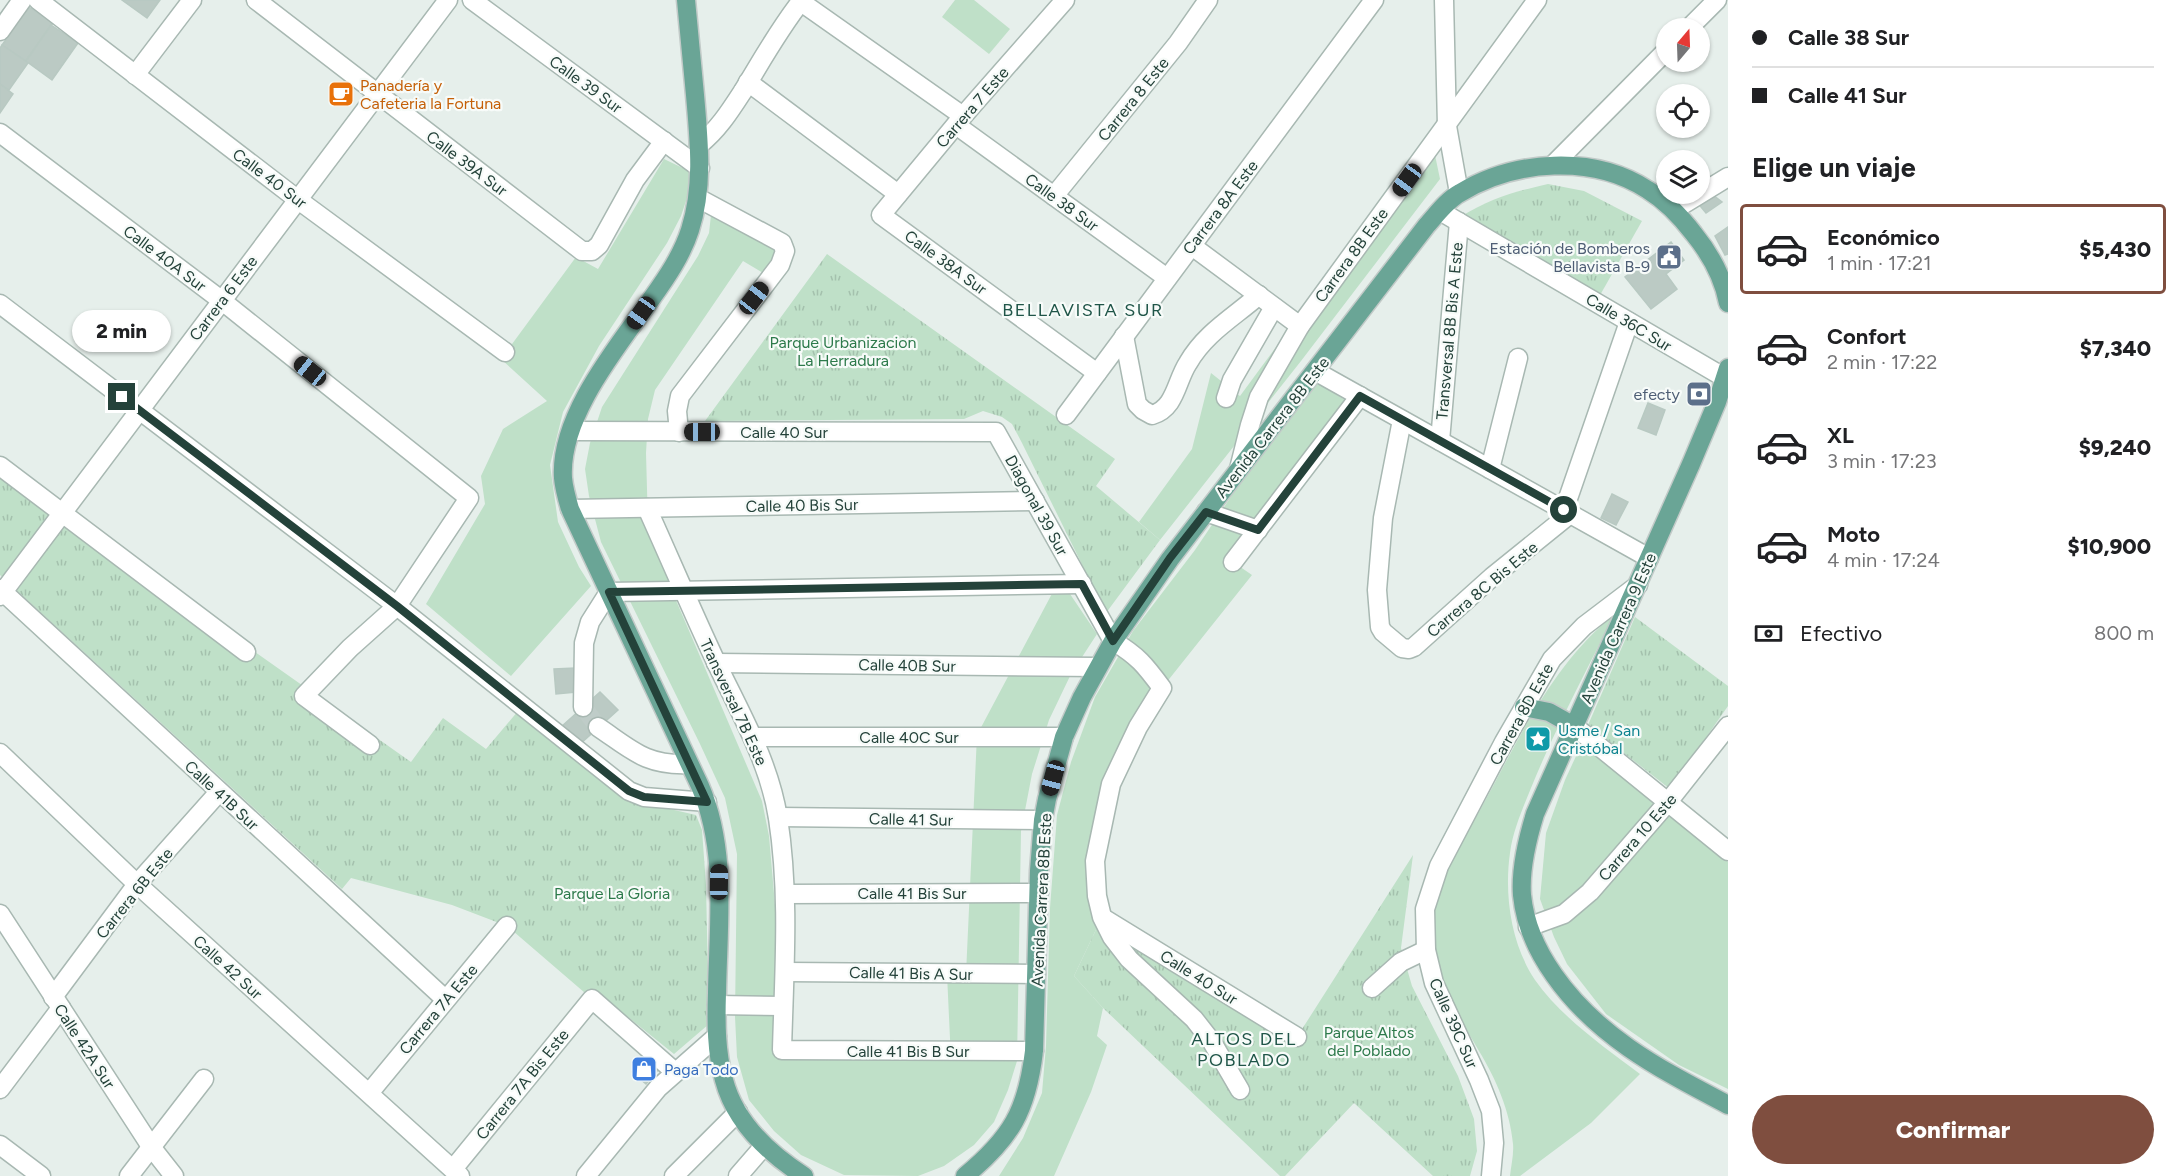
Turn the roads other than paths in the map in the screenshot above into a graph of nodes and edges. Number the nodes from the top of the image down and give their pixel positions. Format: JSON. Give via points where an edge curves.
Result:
{"nodes":[{"id":1,"x":22,"y":0,"type":"edge"},
{"id":2,"x":38,"y":0,"type":"edge"},
{"id":3,"x":192,"y":0,"type":"edge"},
{"id":4,"x":256,"y":0,"type":"edge"},
{"id":5,"x":448,"y":0,"type":"edge"},
{"id":6,"x":472,"y":0,"type":"edge"},
{"id":7,"x":686,"y":0,"type":"edge"},
{"id":8,"x":1065,"y":0,"type":"edge"},
{"id":9,"x":1208,"y":0,"type":"edge"},
{"id":10,"x":1374,"y":0,"type":"edge"},
{"id":11,"x":1444,"y":0,"type":"edge"},
{"id":12,"x":1537,"y":0,"type":"edge"},
{"id":13,"x":1717,"y":0,"type":"edge"},
{"id":14,"x":801,"y":1,"type":"edge"},
{"id":15,"x":1699,"y":18,"type":"edge"},
{"id":16,"x":0,"y":31,"type":"edge"},
{"id":17,"x":1656,"y":61,"type":"edge"},
{"id":18,"x":135,"y":75,"type":"junction"},
{"id":19,"x":748,"y":82,"type":"junction"},
{"id":20,"x":377,"y":94,"type":"junction"},
{"id":21,"x":960,"y":121,"type":"junction"},
{"id":22,"x":1447,"y":126,"type":"junction"},
{"id":23,"x":0,"y":134,"type":"edge"},
{"id":24,"x":664,"y":141,"type":"junction"},
{"id":25,"x":699,"y":146,"type":"junction"},
{"id":26,"x":1554,"y":165,"type":"junction"},
{"id":27,"x":700,"y":168,"type":"junction"},
{"id":28,"x":1728,"y":177,"type":"edge"},
{"id":29,"x":1459,"y":193,"type":"junction"},
{"id":30,"x":898,"y":194,"type":"junction"},
{"id":31,"x":1054,"y":196,"type":"junction"},
{"id":32,"x":698,"y":198,"type":"junction"},
{"id":33,"x":297,"y":199,"type":"junction"},
{"id":34,"x":1674,"y":210,"type":"junction"},
{"id":35,"x":1440,"y":211,"type":"junction"},
{"id":36,"x":881,"y":215,"type":"joint"},
{"id":37,"x":1459,"y":222,"type":"junction"},
{"id":38,"x":1192,"y":246,"type":"junction"},
{"id":39,"x":1723,"y":271,"type":"edge"},
{"id":40,"x":1167,"y":278,"type":"junction"},
{"id":41,"x":1259,"y":295,"type":"junction"},
{"id":42,"x":221,"y":300,"type":"junction"},
{"id":43,"x":1728,"y":303,"type":"edge"},
{"id":44,"x":0,"y":304,"type":"edge"},
{"id":45,"x":1274,"y":307,"type":"junction"},
{"id":46,"x":1629,"y":322,"type":"junction"},
{"id":47,"x":1300,"y":326,"type":"junction"},
{"id":48,"x":1124,"y":336,"type":"junction"},
{"id":49,"x":505,"y":352,"type":"dead end"},
{"id":50,"x":1518,"y":358,"type":"dead end"},
{"id":51,"x":1314,"y":371,"type":"junction"},
{"id":52,"x":1097,"y":373,"type":"junction"},
{"id":53,"x":1727,"y":373,"type":"edge"},
{"id":54,"x":1360,"y":396,"type":"junction"},
{"id":55,"x":1226,"y":398,"type":"dead end"},
{"id":56,"x":140,"y":410,"type":"junction"},
{"id":57,"x":1066,"y":415,"type":"dead end"},
{"id":58,"x":1402,"y":420,"type":"junction"},
{"id":59,"x":571,"y":431,"type":"junction"},
{"id":60,"x":679,"y":432,"type":"junction"},
{"id":61,"x":996,"y":432,"type":"joint"},
{"id":62,"x":1440,"y":441,"type":"junction"},
{"id":63,"x":0,"y":466,"type":"edge"},
{"id":64,"x":1239,"y":469,"type":"junction"},
{"id":65,"x":1490,"y":469,"type":"junction"},
{"id":66,"x":1035,"y":501,"type":"junction"},
{"id":67,"x":647,"y":508,"type":"junction"},
{"id":68,"x":570,"y":509,"type":"junction"},
{"id":69,"x":1206,"y":512,"type":"junction"},
{"id":70,"x":1567,"y":512,"type":"junction"},
{"id":71,"x":62,"y":513,"type":"junction"},
{"id":72,"x":1258,"y":530,"type":"junction"},
{"id":73,"x":1649,"y":558,"type":"junction"},
{"id":74,"x":1233,"y":562,"type":"dead end"},
{"id":75,"x":1082,"y":584,"type":"junction"},
{"id":76,"x":1638,"y":585,"type":"junction"},
{"id":77,"x":684,"y":591,"type":"junction"},
{"id":78,"x":609,"y":592,"type":"junction"},
{"id":79,"x":1,"y":593,"type":"edge"},
{"id":80,"x":397,"y":606,"type":"junction"},
{"id":81,"x":1113,"y":641,"type":"junction"},
{"id":82,"x":246,"y":652,"type":"dead end"},
{"id":83,"x":716,"y":663,"type":"junction"},
{"id":84,"x":1097,"y":667,"type":"junction"},
{"id":85,"x":583,"y":707,"type":"tunnel mouth"},
{"id":86,"x":1524,"y":707,"type":"junction"},
{"id":87,"x":1574,"y":726,"type":"junction"},
{"id":88,"x":1728,"y":726,"type":"edge"},
{"id":89,"x":598,"y":727,"type":"tunnel mouth"},
{"id":90,"x":753,"y":737,"type":"junction"},
{"id":91,"x":1064,"y":737,"type":"junction"},
{"id":92,"x":370,"y":746,"type":"dead end"},
{"id":93,"x":0,"y":753,"type":"edge"},
{"id":94,"x":689,"y":764,"type":"junction"},
{"id":95,"x":219,"y":792,"type":"junction"},
{"id":96,"x":707,"y":802,"type":"junction"},
{"id":97,"x":1668,"y":802,"type":"junction"},
{"id":98,"x":1470,"y":806,"type":"joint"},
{"id":99,"x":778,"y":817,"type":"junction"},
{"id":100,"x":1043,"y":820,"type":"junction"},
{"id":101,"x":1728,"y":851,"type":"edge"},
{"id":102,"x":137,"y":884,"type":"junction"},
{"id":103,"x":1039,"y":893,"type":"junction"},
{"id":104,"x":786,"y":894,"type":"junction"},
{"id":105,"x":0,"y":914,"type":"edge"},
{"id":106,"x":1102,"y":917,"type":"junction"},
{"id":107,"x":507,"y":926,"type":"dead end"},
{"id":108,"x":1528,"y":927,"type":"junction"},
{"id":109,"x":1426,"y":950,"type":"junction"},
{"id":110,"x":785,"y":972,"type":"junction"},
{"id":111,"x":1036,"y":974,"type":"junction"},
{"id":112,"x":1372,"y":988,"type":"dead end"},
{"id":113,"x":445,"y":999,"type":"junction"},
{"id":114,"x":57,"y":1003,"type":"junction"},
{"id":115,"x":717,"y":1005,"type":"junction"},
{"id":116,"x":783,"y":1006,"type":"junction"},
{"id":117,"x":717,"y":1036,"type":"junction"},
{"id":118,"x":1297,"y":1037,"type":"dead end"},
{"id":119,"x":782,"y":1050,"type":"joint"},
{"id":120,"x":1034,"y":1051,"type":"junction"},
{"id":121,"x":675,"y":1072,"type":"junction"},
{"id":122,"x":204,"y":1079,"type":"dead end"},
{"id":123,"x":0,"y":1089,"type":"edge"},
{"id":124,"x":1240,"y":1090,"type":"dead end"},
{"id":125,"x":370,"y":1092,"type":"junction"},
{"id":126,"x":1728,"y":1105,"type":"edge"},
{"id":127,"x":738,"y":1112,"type":"junction"},
{"id":128,"x":0,"y":1144,"type":"edge"},
{"id":129,"x":764,"y":1146,"type":"junction"},
{"id":130,"x":152,"y":1148,"type":"junction"},
{"id":131,"x":456,"y":1173,"type":"edge"},
{"id":132,"x":41,"y":1176,"type":"edge"},
{"id":133,"x":129,"y":1176,"type":"edge"},
{"id":134,"x":174,"y":1176,"type":"edge"},
{"id":135,"x":586,"y":1176,"type":"edge"},
{"id":136,"x":674,"y":1176,"type":"edge"},
{"id":137,"x":738,"y":1176,"type":"edge"},
{"id":138,"x":804,"y":1176,"type":"edge"},
{"id":139,"x":965,"y":1176,"type":"edge"},
{"id":140,"x":1491,"y":1176,"type":"edge"}],
"edges":[{"from":1,"to":16,"type":"street"},
{"from":2,"to":18,"type":"street","name":"Calle 40 Sur"},
{"from":3,"to":18,"type":"street"},
{"from":4,"to":20,"type":"street","name":"Calle 39A Sur"},
{"from":5,"to":20,"type":"street","name":"Carrera 6 Este"},
{"from":6,"to":24,"type":"street","name":"Calle 39 Sur"},
{"from":7,"to":25,"type":"main road"},
{"from":8,"to":21,"type":"street","name":"Carrera 7 Este"},
{"from":9,"to":31,"type":"street","name":"Carrera 8 Este"},
{"from":10,"to":38,"type":"street","name":"Carrera 8A Este"},
{"from":11,"to":22,"type":"street"},
{"from":12,"to":22,"type":"street","name":"Carrera 8B Este"},
{"from":13,"to":15,"type":"street"},
{"from":14,"to":19,"type":"street"},
{"from":14,"to":21,"type":"street","name":"Calle 38 Sur"},
{"from":17,"to":26,"type":"street"},
{"from":18,"to":33,"type":"street","name":"Calle 40 Sur"},
{"from":19,"to":25,"type":"street","via":[[715,133]]},
{"from":19,"to":30,"type":"street"},
{"from":20,"to":24,"type":"street","name":"Calle 39A Sur","via":[[580,250],[594,250],[599,245],[635,180]]},
{"from":20,"to":33,"type":"street","name":"Carrera 6 Este"},
{"from":21,"to":30,"type":"street","name":"Carrera 7 Este"},
{"from":21,"to":31,"type":"street","name":"Calle 38 Sur"},
{"from":22,"to":29,"type":"street"},
{"from":22,"to":47,"type":"street","name":"Carrera 8B Este"},
{"from":23,"to":42,"type":"street","name":"Calle 40A Sur"},
{"from":24,"to":27,"type":"street","name":"Calle 39 Sur"},
{"from":25,"to":27,"type":"main road"},
{"from":26,"to":29,"type":"main road","via":[[1524,168]]},
{"from":26,"to":34,"type":"main road","via":[[1596,169],[1624,177],[1648,189]]},
{"from":27,"to":32,"type":"main road"},
{"from":28,"to":34,"type":"street"},
{"from":29,"to":35,"type":"main road","name":"Avenida Carrera 8B Este"},
{"from":30,"to":36,"type":"street","name":"Carrera 7 Este"},
{"from":31,"to":40,"type":"street","name":"Calle 38 Sur"},
{"from":32,"to":59,"type":"main road","via":[[682,250],[592,384]]},
{"from":32,"to":60,"type":"street","via":[[782,243],[785,250],[780,265],[680,396]]},
{"from":33,"to":42,"type":"street","name":"Carrera 6 Este"},
{"from":33,"to":49,"type":"street","name":"Calle 40 Sur"},
{"from":34,"to":39,"type":"main road"},
{"from":35,"to":37,"type":"street","name":"Calle 36C Sur"},
{"from":35,"to":51,"type":"main road","name":"Avenida Carrera 8B Este"},
{"from":36,"to":52,"type":"street","name":"Calle 38A Sur"},
{"from":37,"to":46,"type":"street","name":"Calle 36C Sur"},
{"from":37,"to":62,"type":"street","name":"Transversal 8B Bis A Este"},
{"from":38,"to":40,"type":"street","name":"Carrera 8A Este"},
{"from":38,"to":41,"type":"street"},
{"from":39,"to":43,"type":"main road"},
{"from":40,"to":48,"type":"street","name":"Carrera 8A Este"},
{"from":41,"to":45,"type":"street"},
{"from":41,"to":48,"type":"street","via":[[1200,346],[1187,363],[1163,412],[1152,414],[1137,404]]},
{"from":42,"to":56,"type":"street","name":"Carrera 6 Este"},
{"from":42,"to":80,"type":"street","name":"Calle 40A Sur","via":[[469,498]]},
{"from":44,"to":56,"type":"street"},
{"from":45,"to":47,"type":"street"},
{"from":45,"to":55,"type":"street","via":[[1232,380]]},
{"from":46,"to":53,"type":"street","name":"Calle 36C Sur"},
{"from":46,"to":70,"type":"street"},
{"from":47,"to":64,"type":"street","name":"Carrera 8B Este","via":[[1259,397]]},
{"from":48,"to":52,"type":"street","name":"Carrera 8A Este"},
{"from":50,"to":65,"type":"street"},
{"from":51,"to":54,"type":"street"},
{"from":51,"to":64,"type":"main road","name":"Avenida Carrera 8B Este"},
{"from":52,"to":57,"type":"street","name":"Carrera 8A Este"},
{"from":53,"to":73,"type":"main road","name":"Avenida Carrera 9 Este"},
{"from":54,"to":58,"type":"street"},
{"from":54,"to":72,"type":"street"},
{"from":56,"to":71,"type":"street","name":"Carrera 6 Este"},
{"from":56,"to":80,"type":"street"},
{"from":58,"to":62,"type":"street"},
{"from":58,"to":70,"type":"street","name":"Carrera 8C Bis Este","via":[[1383,518],[1377,590],[1380,627],[1402,648],[1414,647]]},
{"from":59,"to":60,"type":"street","name":"Calle 40 Sur"},
{"from":59,"to":68,"type":"main road","via":[[563,478]]},
{"from":60,"to":61,"type":"street","name":"Calle 40 Sur"},
{"from":61,"to":66,"type":"street","name":"Diagonal 39 Sur"},
{"from":62,"to":65,"type":"street"},
{"from":63,"to":71,"type":"street"},
{"from":64,"to":69,"type":"main road","name":"Avenida Carrera 8B Este"},
{"from":65,"to":70,"type":"street"},
{"from":66,"to":67,"type":"street","name":"Calle 40 Bis Sur"},
{"from":66,"to":75,"type":"street","name":"Diagonal 39 Sur"},
{"from":67,"to":68,"type":"street","name":"Calle 40 Bis Sur"},
{"from":67,"to":77,"type":"street","name":"Transversal 7B Este"},
{"from":68,"to":78,"type":"main road"},
{"from":69,"to":72,"type":"street"},
{"from":69,"to":81,"type":"main road","name":"Avenida Carrera 8B Este"},
{"from":70,"to":73,"type":"street"},
{"from":71,"to":79,"type":"street","name":"Carrera 6 Este"},
{"from":71,"to":82,"type":"street"},
{"from":72,"to":74,"type":"street"},
{"from":73,"to":76,"type":"main road","name":"Avenida Carrera 9 Este"},
{"from":75,"to":77,"type":"street"},
{"from":75,"to":81,"type":"street","name":"Diagonal 39 Sur"},
{"from":76,"to":86,"type":"street","name":"Carrera 8D Este","via":[[1564,646]]},
{"from":76,"to":87,"type":"main road","name":"Avenida Carrera 9 Este"},
{"from":77,"to":78,"type":"street"},
{"from":77,"to":83,"type":"street","name":"Transversal 7B Este"},
{"from":78,"to":85,"type":"street","via":[[590,621],[584,644]]},
{"from":78,"to":94,"type":"main road"},
{"from":79,"to":95,"type":"street","name":"Calle 41B Sur"},
{"from":80,"to":92,"type":"street","via":[[304,696]]},
{"from":80,"to":96,"type":"street","via":[[629,791],[644,797]]},
{"from":81,"to":84,"type":"main road","name":"Avenida Carrera 8B Este"},
{"from":81,"to":106,"type":"street","via":[[1143,662],[1162,688],[1111,784],[1095,861]]},
{"from":83,"to":84,"type":"street","name":"Calle 40B Sur"},
{"from":83,"to":90,"type":"street","name":"Transversal 7B Este"},
{"from":84,"to":91,"type":"main road","name":"Avenida Carrera 8B Este"},
{"from":86,"to":87,"type":"main road","via":[[1549,712]]},
{"from":86,"to":98,"type":"street","name":"Carrera 8D Este"},
{"from":87,"to":97,"type":"street"},
{"from":87,"to":108,"type":"main road","name":"Avenida Carrera 9 Este","via":[[1529,833],[1522,893]]},
{"from":88,"to":97,"type":"street","name":"Carrera 10 Este"},
{"from":89,"to":94,"type":"street","via":[[650,760],[668,765]]},
{"from":90,"to":91,"type":"street","name":"Calle 40C Sur"},
{"from":90,"to":99,"type":"street","name":"Transversal 7B Este"},
{"from":91,"to":100,"type":"main road","name":"Avenida Carrera 8B Este"},
{"from":93,"to":102,"type":"street","name":"Calle 42 Sur"},
{"from":94,"to":96,"type":"main road"},
{"from":95,"to":102,"type":"street","name":"Carrera 6B Este"},
{"from":95,"to":113,"type":"street","name":"Calle 41B Sur"},
{"from":96,"to":115,"type":"main road","via":[[719,859]]},
{"from":97,"to":101,"type":"street"},
{"from":97,"to":108,"type":"street","name":"Carrera 10 Este","via":[[1590,892],[1564,914]]},
{"from":98,"to":109,"type":"street","name":"Calle 39C Sur","via":[[1430,892],[1424,922]]},
{"from":99,"to":100,"type":"street","name":"Calle 41 Sur"},
{"from":99,"to":104,"type":"street","name":"Transversal 7B Este"},
{"from":100,"to":103,"type":"main road","name":"Avenida Carrera 8B Este"},
{"from":102,"to":114,"type":"street","name":"Carrera 6B Este"},
{"from":102,"to":125,"type":"street","name":"Calle 42 Sur"},
{"from":103,"to":104,"type":"street","name":"Calle 41 Bis Sur"},
{"from":103,"to":111,"type":"main road","name":"Avenida Carrera 8B Este"},
{"from":104,"to":110,"type":"street","name":"Transversal 7B Este"},
{"from":105,"to":114,"type":"street","name":"Calle 42A Sur"},
{"from":106,"to":118,"type":"street","name":"Calle 40 Sur"},
{"from":106,"to":124,"type":"street","via":[[1129,959],[1212,1042]]},
{"from":107,"to":113,"type":"street","name":"Carrera 7A Este"},
{"from":108,"to":126,"type":"main road","name":"Avenida Carrera 9 Este","via":[[1562,987],[1600,1027],[1655,1066]]},
{"from":109,"to":112,"type":"street","via":[[1396,966]]},
{"from":109,"to":140,"type":"street","name":"Calle 39C Sur","via":[[1434,983],[1491,1111]]},
{"from":110,"to":111,"type":"street","name":"Calle 41 Bis A Sur"},
{"from":110,"to":116,"type":"street","name":"Transversal 7B Este"},
{"from":111,"to":120,"type":"main road","name":"Avenida Carrera 8B Este"},
{"from":113,"to":125,"type":"street","name":"Carrera 7A Este"},
{"from":114,"to":123,"type":"street"},
{"from":114,"to":130,"type":"street","name":"Calle 42A Sur"},
{"from":115,"to":116,"type":"street"},
{"from":115,"to":117,"type":"main road"},
{"from":116,"to":119,"type":"street","name":"Transversal 7B Este"},
{"from":117,"to":121,"type":"street"},
{"from":117,"to":127,"type":"main road","via":[[724,1081]]},
{"from":119,"to":120,"type":"street","name":"Calle 41 Bis B Sur"},
{"from":120,"to":139,"type":"main road","name":"Avenida Carrera 8B Este","via":[[1025,1100],[1014,1121],[1000,1145]]},
{"from":121,"to":131,"type":"street","name":"Carrera 7A Bis Este","via":[[592,999]]},
{"from":121,"to":135,"type":"street"},
{"from":122,"to":130,"type":"street"},
{"from":125,"to":131,"type":"street","name":"Calle 42 Sur"},
{"from":127,"to":129,"type":"main road"},
{"from":127,"to":136,"type":"street"},
{"from":128,"to":132,"type":"street"},
{"from":129,"to":137,"type":"street"},
{"from":129,"to":138,"type":"main road"},
{"from":130,"to":133,"type":"street"},
{"from":130,"to":134,"type":"street","name":"Calle 42A Sur"}]}
